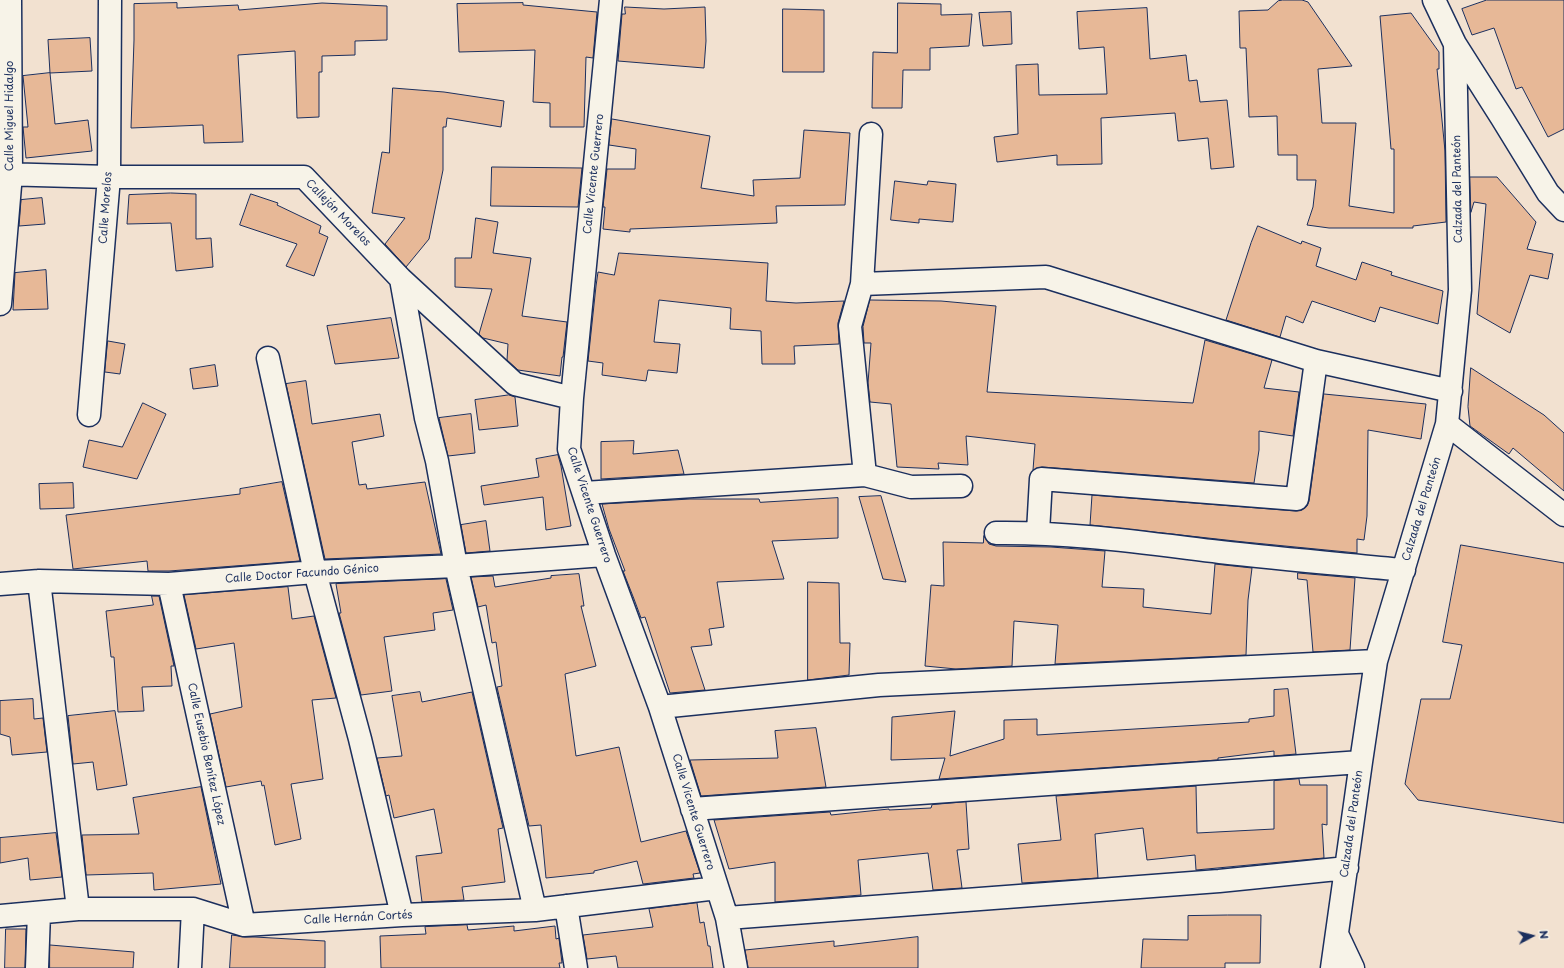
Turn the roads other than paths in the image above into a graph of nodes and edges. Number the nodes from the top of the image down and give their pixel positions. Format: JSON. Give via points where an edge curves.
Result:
{"nodes":[{"id":1,"x":10,"y":0,"type":"edge"},
{"id":2,"x":110,"y":0,"type":"edge"},
{"id":3,"x":611,"y":0,"type":"edge"},
{"id":4,"x":1434,"y":0,"type":"edge"},
{"id":5,"x":1455,"y":44,"type":"junction"},
{"id":6,"x":871,"y":134,"type":"dead end"},
{"id":7,"x":5,"y":174,"type":"edge"},
{"id":8,"x":109,"y":176,"type":"junction"},
{"id":9,"x":1564,"y":210,"type":"edge"},
{"id":10,"x":401,"y":279,"type":"junction"},
{"id":11,"x":862,"y":284,"type":"junction"},
{"id":12,"x":0,"y":304,"type":"edge"},
{"id":13,"x":268,"y":358,"type":"dead end"},
{"id":14,"x":1316,"y":361,"type":"junction"},
{"id":15,"x":1451,"y":391,"type":"junction"},
{"id":16,"x":572,"y":398,"type":"junction"},
{"id":17,"x":89,"y":415,"type":"dead end"},
{"id":18,"x":1447,"y":424,"type":"junction"},
{"id":19,"x":865,"y":475,"type":"junction"},
{"id":20,"x":961,"y":486,"type":"dead end"},
{"id":21,"x":584,"y":493,"type":"junction"},
{"id":22,"x":1564,"y":515,"type":"edge"},
{"id":23,"x":1038,"y":532,"type":"junction"},
{"id":24,"x":996,"y":533,"type":"dead end"},
{"id":25,"x":604,"y":555,"type":"junction"},
{"id":26,"x":456,"y":566,"type":"junction"},
{"id":27,"x":1404,"y":570,"type":"junction"},
{"id":28,"x":315,"y":572,"type":"junction"},
{"id":29,"x":39,"y":581,"type":"junction"},
{"id":30,"x":0,"y":584,"type":"edge"},
{"id":31,"x":169,"y":584,"type":"junction"},
{"id":32,"x":1376,"y":661,"type":"junction"},
{"id":33,"x":660,"y":707,"type":"junction"},
{"id":34,"x":1361,"y":762,"type":"junction"},
{"id":35,"x":692,"y":809,"type":"junction"},
{"id":36,"x":1347,"y":868,"type":"junction"},
{"id":37,"x":717,"y":888,"type":"junction"},
{"id":38,"x":566,"y":906,"type":"junction"},
{"id":39,"x":78,"y":909,"type":"junction"},
{"id":40,"x":193,"y":909,"type":"junction"},
{"id":41,"x":535,"y":910,"type":"junction"},
{"id":42,"x":39,"y":913,"type":"junction"},
{"id":43,"x":402,"y":915,"type":"junction"},
{"id":44,"x":0,"y":916,"type":"edge"},
{"id":45,"x":727,"y":918,"type":"junction"},
{"id":46,"x":244,"y":925,"type":"junction"},
{"id":47,"x":1337,"y":934,"type":"junction"},
{"id":48,"x":36,"y":968,"type":"edge"},
{"id":49,"x":190,"y":968,"type":"edge"},
{"id":50,"x":576,"y":968,"type":"edge"},
{"id":51,"x":736,"y":968,"type":"edge"},
{"id":52,"x":1332,"y":968,"type":"edge"},
{"id":53,"x":1353,"y":968,"type":"edge"}],
"edges":[{"from":1,"to":7,"type":"street","name":"Calle Miguel Hidalgo"},
{"from":2,"to":8,"type":"street","name":"Calle Morelos"},
{"from":3,"to":16,"type":"street","name":"Calle Vicente Guerrero"},
{"from":4,"to":5,"type":"street","name":"Calzada del Panteón"},
{"from":5,"to":9,"type":"street","name":"Calzada del Panteón","via":[[1548,193]]},
{"from":5,"to":15,"type":"street","name":"Calzada del Panteón","via":[[1460,290]]},
{"from":6,"to":11,"type":"street"},
{"from":7,"to":8,"type":"street","name":"Callejón Morelos"},
{"from":7,"to":12,"type":"street","name":"Calle Miguel Hidalgo"},
{"from":8,"to":10,"type":"street","name":"Callejón Morelos","via":[[304,177]]},
{"from":8,"to":17,"type":"street","name":"Calle Morelos"},
{"from":10,"to":16,"type":"street","name":"Callejón Morelos","via":[[515,384]]},
{"from":10,"to":26,"type":"street"},
{"from":11,"to":14,"type":"street","via":[[1046,277]]},
{"from":11,"to":19,"type":"street","via":[[850,326]]},
{"from":13,"to":28,"type":"street"},
{"from":14,"to":15,"type":"street"},
{"from":14,"to":23,"type":"street","via":[[1297,499],[1040,479]]},
{"from":15,"to":18,"type":"street","name":"Calzada del Panteón"},
{"from":16,"to":21,"type":"street","name":"Calle Vicente Guerrero","via":[[569,449]]},
{"from":18,"to":22,"type":"street"},
{"from":18,"to":27,"type":"street","name":"Calzada del Panteón"},
{"from":19,"to":20,"type":"street","via":[[911,487]]},
{"from":19,"to":21,"type":"street"},
{"from":21,"to":25,"type":"street","name":"Calle Vicente Guerrero"},
{"from":23,"to":24,"type":"street"},
{"from":23,"to":27,"type":"street","via":[[1138,541],[1268,558]]},
{"from":25,"to":26,"type":"street","name":"Calle Doctor Facundo Génico"},
{"from":25,"to":33,"type":"street","name":"Calle Vicente Guerrero"},
{"from":26,"to":28,"type":"street","name":"Calle Doctor Facundo Génico"},
{"from":26,"to":41,"type":"street"},
{"from":27,"to":32,"type":"street","name":"Calzada del Panteón"},
{"from":28,"to":31,"type":"street","name":"Calle Doctor Facundo Génico"},
{"from":28,"to":43,"type":"street","via":[[360,739]]},
{"from":29,"to":30,"type":"street","name":"Calle Doctor Facundo Génico"},
{"from":29,"to":31,"type":"street","name":"Calle Doctor Facundo Génico"},
{"from":29,"to":39,"type":"street"},
{"from":31,"to":46,"type":"street","name":"Calle Eusebio Benítez López"},
{"from":32,"to":33,"type":"street","via":[[879,685]]},
{"from":32,"to":34,"type":"street","name":"Calzada del Panteón"},
{"from":33,"to":35,"type":"street","name":"Calle Vicente Guerrero"},
{"from":34,"to":35,"type":"street"},
{"from":34,"to":36,"type":"street","name":"Calzada del Panteón"},
{"from":35,"to":37,"type":"street","name":"Calle Vicente Guerrero"},
{"from":36,"to":45,"type":"street","via":[[1219,881]]},
{"from":36,"to":47,"type":"street","name":"Calzada del Panteón"},
{"from":37,"to":38,"type":"street","name":"Calle Hernán Cortés"},
{"from":37,"to":45,"type":"street","name":"Calle Vicente Guerrero"},
{"from":38,"to":41,"type":"street","name":"Calle Hernán Cortés"},
{"from":38,"to":50,"type":"street"},
{"from":39,"to":40,"type":"street","name":"Calle Hernán Cortés"},
{"from":39,"to":42,"type":"street","name":"Calle Hernán Cortés"},
{"from":40,"to":46,"type":"street","name":"Calle Hernán Cortés"},
{"from":40,"to":49,"type":"street"},
{"from":41,"to":43,"type":"street","name":"Calle Hernán Cortés"},
{"from":42,"to":44,"type":"street","name":"Calle Hernán Cortés"},
{"from":42,"to":48,"type":"street"},
{"from":43,"to":46,"type":"street","name":"Calle Hernán Cortés"},
{"from":45,"to":51,"type":"street","name":"Calle Vicente Guerrero"},
{"from":47,"to":52,"type":"street","name":"Calzada del Panteón"},
{"from":47,"to":53,"type":"street"}]}
